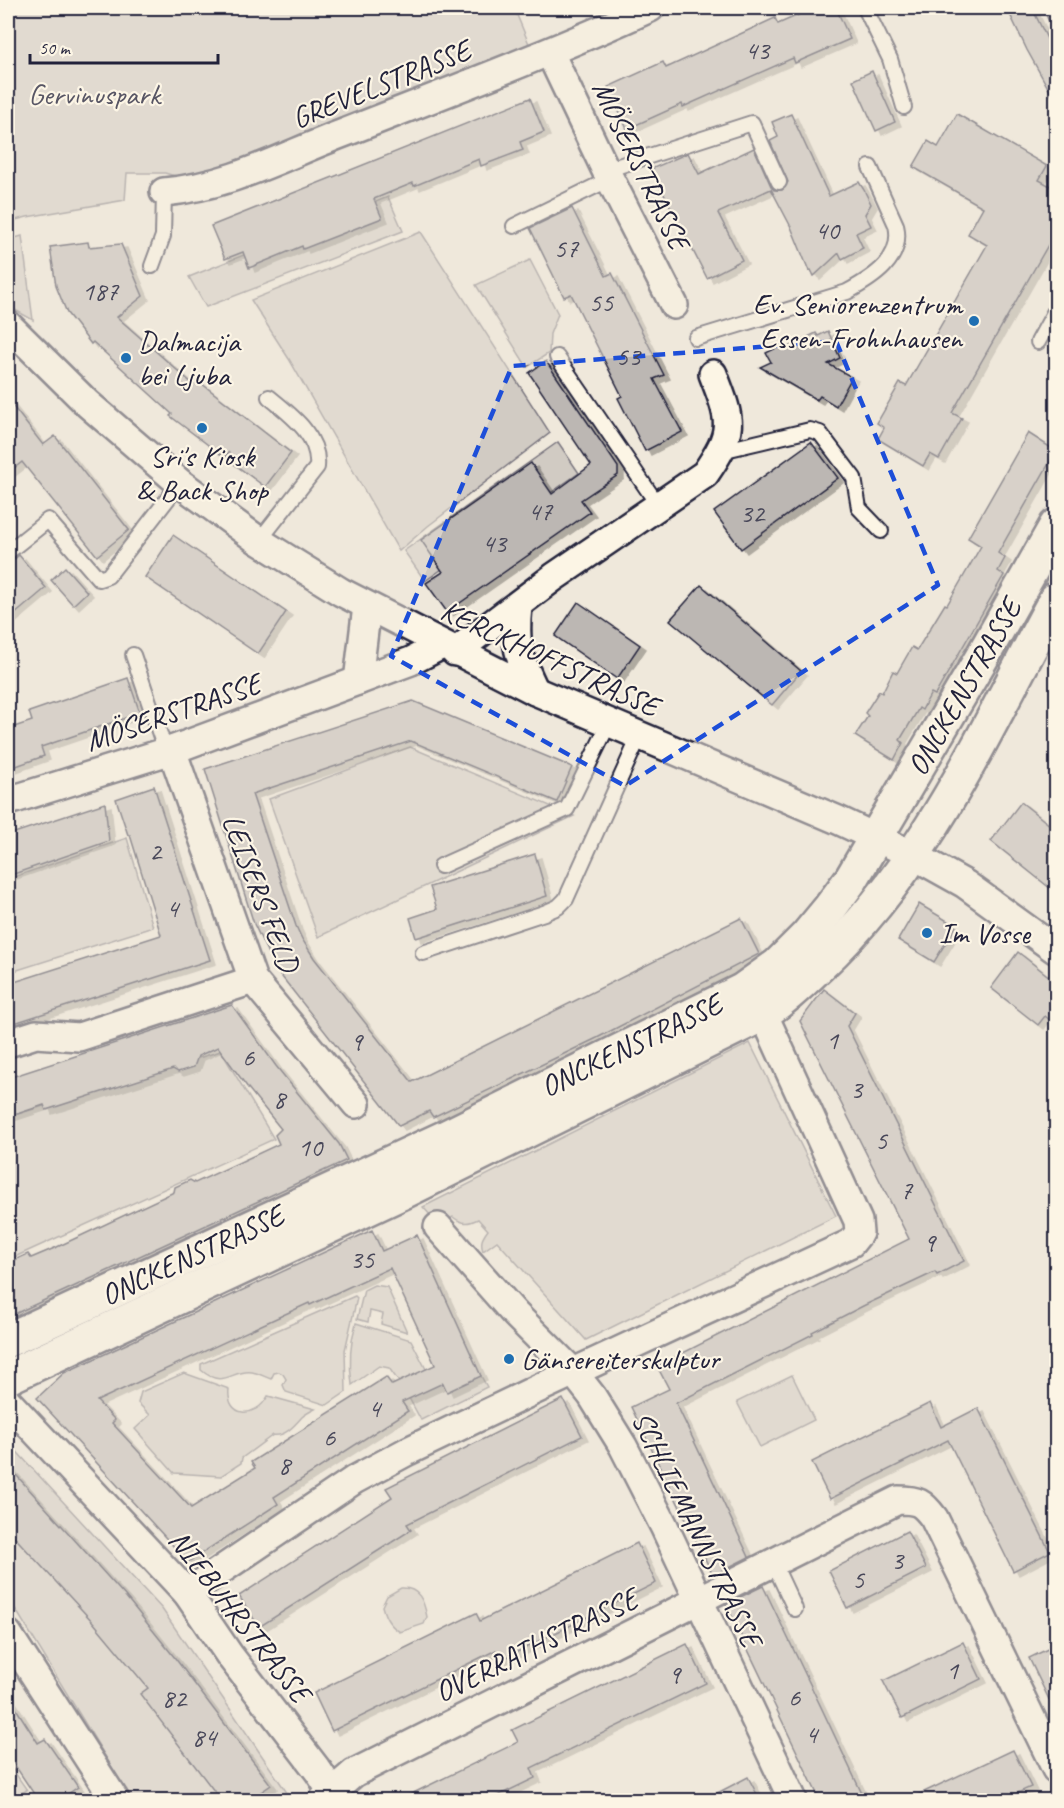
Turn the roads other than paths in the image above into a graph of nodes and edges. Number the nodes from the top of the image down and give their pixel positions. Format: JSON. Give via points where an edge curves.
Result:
{"nodes":[{"id":1,"x":651,"y":8,"type":"edge"},
{"id":2,"x":865,"y":8,"type":"edge"},
{"id":3,"x":1052,"y":8,"type":"edge"},
{"id":4,"x":1056,"y":17,"type":"edge"},
{"id":5,"x":550,"y":52,"type":"junction"},
{"id":6,"x":904,"y":107,"type":"dead end"},
{"id":7,"x":870,"y":167,"type":"dead end"},
{"id":8,"x":608,"y":175,"type":"junction"},
{"id":9,"x":779,"y":182,"type":"dead end"},
{"id":10,"x":164,"y":192,"type":"joint"},
{"id":11,"x":514,"y":226,"type":"dead end"},
{"id":12,"x":152,"y":266,"type":"dead end"},
{"id":13,"x":674,"y":305,"type":"dead end"},
{"id":14,"x":1056,"y":309,"type":"edge"},
{"id":15,"x":8,"y":325,"type":"edge"},
{"id":16,"x":696,"y":338,"type":"dead end"},
{"id":17,"x":1038,"y":342,"type":"dead end"},
{"id":18,"x":557,"y":357,"type":"dead end"},
{"id":19,"x":713,"y":375,"type":"dead end"},
{"id":20,"x":269,"y":397,"type":"dead end"},
{"id":21,"x":721,"y":451,"type":"junction"},
{"id":22,"x":180,"y":483,"type":"junction"},
{"id":23,"x":658,"y":505,"type":"junction"},
{"id":24,"x":1056,"y":526,"type":"edge"},
{"id":25,"x":881,"y":531,"type":"dead end"},
{"id":26,"x":259,"y":540,"type":"junction"},
{"id":27,"x":8,"y":552,"type":"edge"},
{"id":28,"x":1056,"y":598,"type":"edge"},
{"id":29,"x":367,"y":606,"type":"junction"},
{"id":30,"x":518,"y":606,"type":"junction"},
{"id":31,"x":449,"y":648,"type":"junction"},
{"id":32,"x":133,"y":655,"type":"dead end"},
{"id":33,"x":358,"y":681,"type":"junction"},
{"id":34,"x":535,"y":691,"type":"junction"},
{"id":35,"x":609,"y":723,"type":"junction"},
{"id":36,"x":639,"y":736,"type":"junction"},
{"id":37,"x":169,"y":751,"type":"junction"},
{"id":38,"x":8,"y":801,"type":"edge"},
{"id":39,"x":877,"y":837,"type":"junction"},
{"id":40,"x":913,"y":855,"type":"junction"},
{"id":41,"x":441,"y":866,"type":"dead end"},
{"id":42,"x":1056,"y":950,"type":"edge"},
{"id":43,"x":423,"y":953,"type":"dead end"},
{"id":44,"x":253,"y":980,"type":"junction"},
{"id":45,"x":763,"y":1013,"type":"junction"},
{"id":46,"x":8,"y":1043,"type":"edge"},
{"id":47,"x":356,"y":1104,"type":"dead end"},
{"id":48,"x":438,"y":1227,"type":"dead end"},
{"id":49,"x":8,"y":1340,"type":"edge"},
{"id":50,"x":574,"y":1373,"type":"junction"},
{"id":51,"x":8,"y":1377,"type":"edge"},
{"id":52,"x":8,"y":1401,"type":"edge"},
{"id":53,"x":773,"y":1562,"type":"junction"},
{"id":54,"x":187,"y":1593,"type":"junction"},
{"id":55,"x":698,"y":1601,"type":"junction"},
{"id":56,"x":795,"y":1609,"type":"dead end"},
{"id":57,"x":8,"y":1634,"type":"edge"},
{"id":58,"x":1056,"y":1769,"type":"edge"},
{"id":59,"x":330,"y":1798,"type":"edge"},
{"id":60,"x":115,"y":1800,"type":"edge"},
{"id":61,"x":793,"y":1800,"type":"edge"}],
"edges":[{"from":1,"to":5,"type":"street","name":"GREVELSTRASSE"},
{"from":2,"to":6,"type":"lane","via":[[890,59]]},
{"from":3,"to":4,"type":"lane"},
{"from":5,"to":8,"type":"street","name":"MÖSERSTRASSE"},
{"from":5,"to":10,"type":"street","name":"GREVELSTRASSE","via":[[224,182]]},
{"from":7,"to":16,"type":"lane","via":[[898,234],[888,264],[870,280],[847,292]]},
{"from":8,"to":9,"type":"lane","via":[[752,123]]},
{"from":8,"to":11,"type":"lane"},
{"from":8,"to":13,"type":"street","name":"MÖSERSTRASSE"},
{"from":10,"to":12,"type":"lane","via":[[163,236]]},
{"from":14,"to":17,"type":"lane"},
{"from":15,"to":22,"type":"street","name":"KERCKHOFFSTRASSE","via":[[88,405]]},
{"from":18,"to":23,"type":"lane"},
{"from":19,"to":21,"type":"street","name":"MÖSERSTRASSE","via":[[729,422]]},
{"from":20,"to":26,"type":"lane","via":[[299,421],[318,456],[317,467]]},
{"from":21,"to":23,"type":"street","name":"MÖSERSTRASSE","via":[[705,474]]},
{"from":21,"to":25,"type":"lane","via":[[810,430],[820,433],[854,478],[859,508]]},
{"from":22,"to":26,"type":"street","name":"KERCKHOFFSTRASSE"},
{"from":22,"to":27,"type":"lane","via":[[108,576],[99,579],[48,520]]},
{"from":23,"to":30,"type":"street","name":"MÖSERSTRASSE"},
{"from":24,"to":39,"type":"main road","name":"ONCKENSTRASSE"},
{"from":26,"to":29,"type":"street","name":"KERCKHOFFSTRASSE"},
{"from":28,"to":40,"type":"main road","name":"ONCKENSTRASSE","via":[[951,795]]},
{"from":29,"to":31,"type":"street","name":"KERCKHOFFSTRASSE"},
{"from":29,"to":33,"type":"street"},
{"from":30,"to":31,"type":"street","name":"MÖSERSTRASSE"},
{"from":30,"to":34,"type":"street","via":[[515,632],[519,658]]},
{"from":31,"to":33,"type":"street","name":"MÖSERSTRASSE"},
{"from":31,"to":34,"type":"street","name":"KERCKHOFFSTRASSE"},
{"from":32,"to":37,"type":"lane"},
{"from":33,"to":37,"type":"street","name":"MÖSERSTRASSE"},
{"from":34,"to":35,"type":"street","name":"KERCKHOFFSTRASSE"},
{"from":35,"to":36,"type":"street","name":"KERCKHOFFSTRASSE"},
{"from":35,"to":41,"type":"lane","via":[[567,809]]},
{"from":36,"to":39,"type":"street","name":"KERCKHOFFSTRASSE"},
{"from":36,"to":43,"type":"lane","via":[[566,899],[544,913]]},
{"from":37,"to":38,"type":"street","name":"MÖSERSTRASSE"},
{"from":37,"to":44,"type":"street","name":"LEISERS FELD"},
{"from":39,"to":40,"type":"street","name":"KERCKHOFFSTRASSE"},
{"from":39,"to":49,"type":"main road","name":"ONCKENSTRASSE","via":[[806,937],[743,990],[446,1137]]},
{"from":40,"to":42,"type":"street","name":"KERCKHOFFSTRASSE","via":[[965,884]]},
{"from":40,"to":45,"type":"main road","name":"ONCKENSTRASSE","via":[[851,935]]},
{"from":44,"to":46,"type":"street","via":[[79,1037],[36,1034]]},
{"from":44,"to":47,"type":"street","name":"LEISERS FELD"},
{"from":45,"to":50,"type":"street","via":[[858,1221],[859,1233],[851,1243]]},
{"from":45,"to":51,"type":"main road","name":"ONCKENSTRASSE","via":[[424,1182]]},
{"from":48,"to":50,"type":"street","name":"SCHLIEMANNSTRASSE"},
{"from":50,"to":54,"type":"street","via":[[354,1480]]},
{"from":50,"to":55,"type":"street","name":"SCHLIEMANNSTRASSE","via":[[622,1446]]},
{"from":52,"to":54,"type":"street","name":"NIEBUHRSTRASSE"},
{"from":53,"to":55,"type":"street","name":"OVERRATHSTRASSE"},
{"from":53,"to":56,"type":"lane"},
{"from":53,"to":58,"type":"street","name":"OVERRATHSTRASSE","via":[[898,1500],[914,1500],[925,1506]]},
{"from":54,"to":59,"type":"street","name":"NIEBUHRSTRASSE","via":[[319,1772]]},
{"from":55,"to":59,"type":"street","name":"OVERRATHSTRASSE","via":[[354,1773]]},
{"from":55,"to":61,"type":"street","name":"SCHLIEMANNSTRASSE"},
{"from":57,"to":60,"type":"street"}]}
